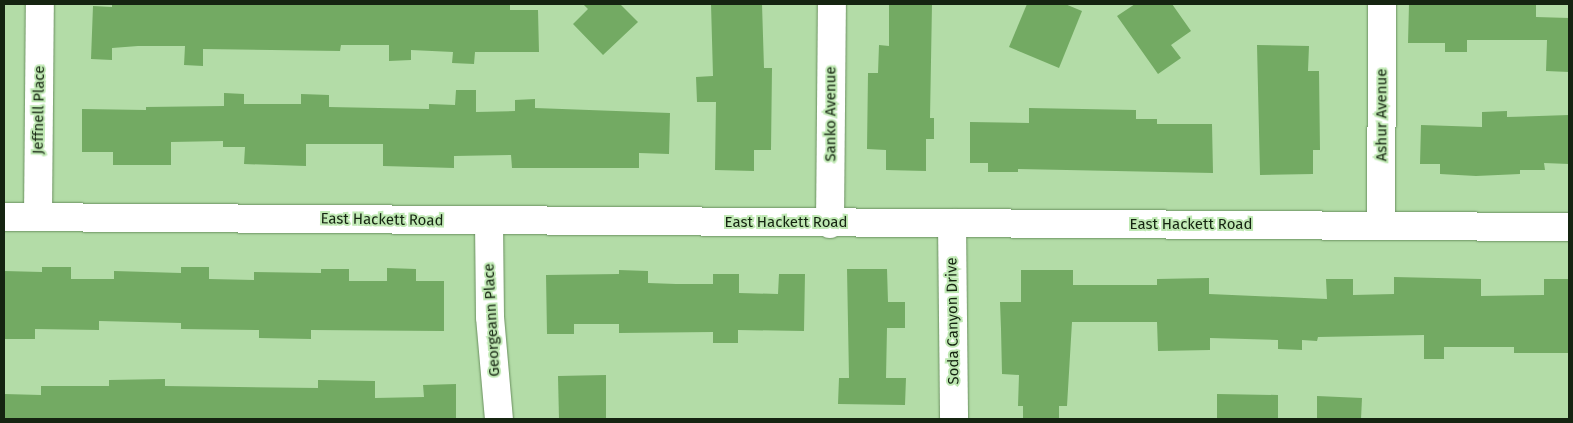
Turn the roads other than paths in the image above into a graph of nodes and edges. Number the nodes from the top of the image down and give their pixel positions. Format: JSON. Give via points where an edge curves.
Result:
{"nodes":[{"id":1,"x":40,"y":4,"type":"edge"},
{"id":2,"x":832,"y":4,"type":"edge"},
{"id":3,"x":1382,"y":4,"type":"edge"},
{"id":4,"x":4,"y":217,"type":"edge"},
{"id":5,"x":38,"y":217,"type":"junction"},
{"id":6,"x":489,"y":221,"type":"junction"},
{"id":7,"x":952,"y":223,"type":"junction"},
{"id":8,"x":830,"y":224,"type":"junction"},
{"id":9,"x":1381,"y":226,"type":"junction"},
{"id":10,"x":1569,"y":227,"type":"edge"},
{"id":11,"x":499,"y":419,"type":"edge"},
{"id":12,"x":954,"y":419,"type":"edge"}],
"edges":[{"from":1,"to":5,"type":"street","name":"Jeffnell Place"},
{"from":2,"to":8,"type":"street","name":"Sanko Avenue"},
{"from":3,"to":9,"type":"street","name":"Ashur Avenue"},
{"from":4,"to":5,"type":"street","name":"East Hackett Road"},
{"from":5,"to":6,"type":"street","name":"East Hackett Road"},
{"from":6,"to":8,"type":"street","name":"East Hackett Road"},
{"from":6,"to":11,"type":"street","name":"Georgeann Place","via":[[490,317]]},
{"from":7,"to":8,"type":"street","name":"East Hackett Road"},
{"from":7,"to":9,"type":"street","name":"East Hackett Road"},
{"from":7,"to":12,"type":"street","name":"Soda Canyon Drive"},
{"from":9,"to":10,"type":"street","name":"East Hackett Road"}]}
